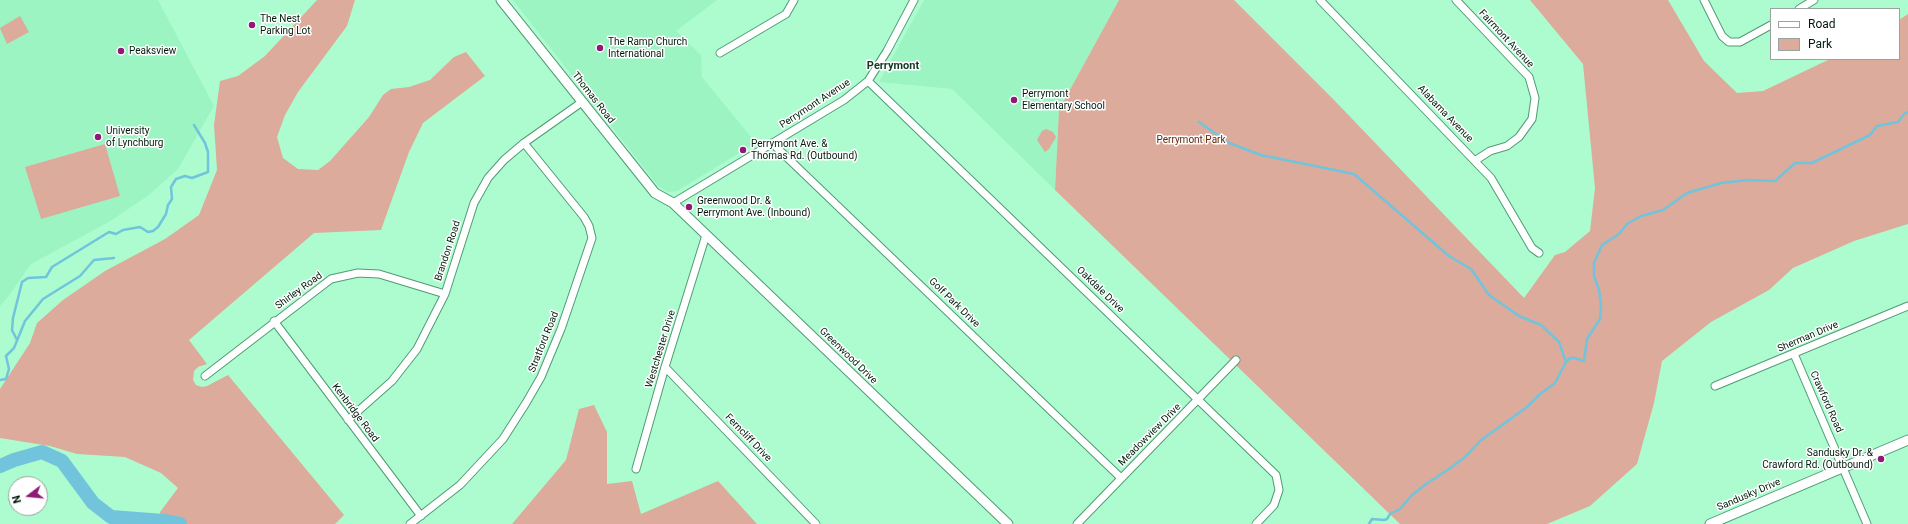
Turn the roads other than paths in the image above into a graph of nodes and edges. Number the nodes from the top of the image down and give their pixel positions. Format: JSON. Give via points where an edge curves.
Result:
{"nodes":[{"id":1,"x":502,"y":0,"type":"edge"},
{"id":2,"x":794,"y":0,"type":"edge"},
{"id":3,"x":1320,"y":0,"type":"edge"},
{"id":4,"x":1456,"y":0,"type":"edge"},
{"id":5,"x":1704,"y":0,"type":"edge"},
{"id":6,"x":1814,"y":0,"type":"edge"},
{"id":7,"x":911,"y":1,"type":"edge"},
{"id":8,"x":1801,"y":8,"type":"edge"},
{"id":9,"x":1770,"y":26,"type":"edge"},
{"id":10,"x":720,"y":53,"type":"dead end"},
{"id":11,"x":868,"y":81,"type":"junction"},
{"id":12,"x":582,"y":102,"type":"junction"},
{"id":13,"x":524,"y":143,"type":"junction"},
{"id":14,"x":772,"y":143,"type":"junction"},
{"id":15,"x":1476,"y":160,"type":"junction"},
{"id":16,"x":673,"y":203,"type":"junction"},
{"id":17,"x":706,"y":235,"type":"junction"},
{"id":18,"x":1539,"y":253,"type":"dead end"},
{"id":19,"x":445,"y":294,"type":"junction"},
{"id":20,"x":1908,"y":306,"type":"edge"},
{"id":21,"x":274,"y":321,"type":"junction"},
{"id":22,"x":1794,"y":354,"type":"junction"},
{"id":23,"x":1236,"y":360,"type":"dead end"},
{"id":24,"x":665,"y":367,"type":"junction"},
{"id":25,"x":205,"y":376,"type":"dead end"},
{"id":26,"x":1715,"y":386,"type":"dead end"},
{"id":27,"x":1199,"y":400,"type":"junction"},
{"id":28,"x":348,"y":420,"type":"junction"},
{"id":29,"x":1908,"y":440,"type":"edge"},
{"id":30,"x":1844,"y":467,"type":"junction"},
{"id":31,"x":636,"y":469,"type":"dead end"},
{"id":32,"x":1121,"y":478,"type":"junction"},
{"id":33,"x":421,"y":516,"type":"junction"},
{"id":34,"x":410,"y":524,"type":"edge"},
{"id":35,"x":816,"y":524,"type":"edge"},
{"id":36,"x":1008,"y":524,"type":"edge"},
{"id":37,"x":1077,"y":524,"type":"edge"},
{"id":38,"x":1256,"y":524,"type":"edge"},
{"id":39,"x":1710,"y":524,"type":"edge"},
{"id":40,"x":1867,"y":524,"type":"edge"}],
"edges":[{"from":1,"to":12,"type":"street","name":"Thomas Road"},
{"from":2,"to":10,"type":"street","via":[[786,14],[778,20]]},
{"from":3,"to":15,"type":"street","name":"Alabama Avenue"},
{"from":4,"to":15,"type":"street","name":"Fairmont Avenue","via":[[1528,77],[1535,98],[1532,119],[1519,137],[1507,146],[1490,151]]},
{"from":5,"to":9,"type":"street","via":[[1722,36],[1729,42],[1740,42]]},
{"from":6,"to":8,"type":"street"},
{"from":7,"to":11,"type":"street","name":"Perrymont Avenue","via":[[887,51]]},
{"from":11,"to":14,"type":"street","name":"Perrymont Avenue","via":[[844,100]]},
{"from":11,"to":27,"type":"street","name":"Oakdale Drive"},
{"from":12,"to":13,"type":"street","name":"Brandon Road"},
{"from":12,"to":16,"type":"street","name":"Thomas Road","via":[[655,193]]},
{"from":13,"to":19,"type":"street","name":"Brandon Road","via":[[488,178],[474,203]]},
{"from":13,"to":33,"type":"street","name":"Stratford Road","via":[[584,217],[592,238],[558,336],[541,377],[526,403],[503,439],[460,485]]},
{"from":14,"to":16,"type":"street","name":"Perrymont Avenue"},
{"from":14,"to":32,"type":"street","name":"Golf Park Drive"},
{"from":15,"to":18,"type":"street","name":"Alabama Avenue","via":[[1491,178],[1532,248]]},
{"from":16,"to":17,"type":"street","name":"Greenwood Drive"},
{"from":17,"to":24,"type":"street","name":"Westchester Drive"},
{"from":17,"to":36,"type":"street","name":"Greenwood Drive"},
{"from":19,"to":21,"type":"street","name":"Shirley Road","via":[[379,274],[358,273],[331,280]]},
{"from":19,"to":28,"type":"street","name":"Brandon Road","via":[[417,349],[392,381]]},
{"from":20,"to":22,"type":"street","name":"Sherman Drive"},
{"from":21,"to":25,"type":"street","name":"Shirley Road"},
{"from":21,"to":28,"type":"street","name":"Kenbridge Road"},
{"from":22,"to":26,"type":"street","name":"Sherman Drive"},
{"from":22,"to":30,"type":"street","name":"Crawford Road"},
{"from":23,"to":27,"type":"street","name":"Meadowview Drive"},
{"from":24,"to":31,"type":"street","name":"Westchester Drive"},
{"from":24,"to":35,"type":"street","name":"Ferncliff Drive"},
{"from":27,"to":32,"type":"street","name":"Meadowview Drive"},
{"from":27,"to":38,"type":"street","name":"Oakdale Drive","via":[[1276,475],[1279,490],[1274,505]]},
{"from":28,"to":33,"type":"street","name":"Kenbridge Road"},
{"from":29,"to":30,"type":"street","name":"Sandusky Drive"},
{"from":30,"to":39,"type":"street","name":"Sandusky Drive"},
{"from":30,"to":40,"type":"street","name":"Crawford Road"},
{"from":32,"to":37,"type":"street","name":"Meadowview Drive"},
{"from":33,"to":34,"type":"street","name":"Stratford Road"}]}
